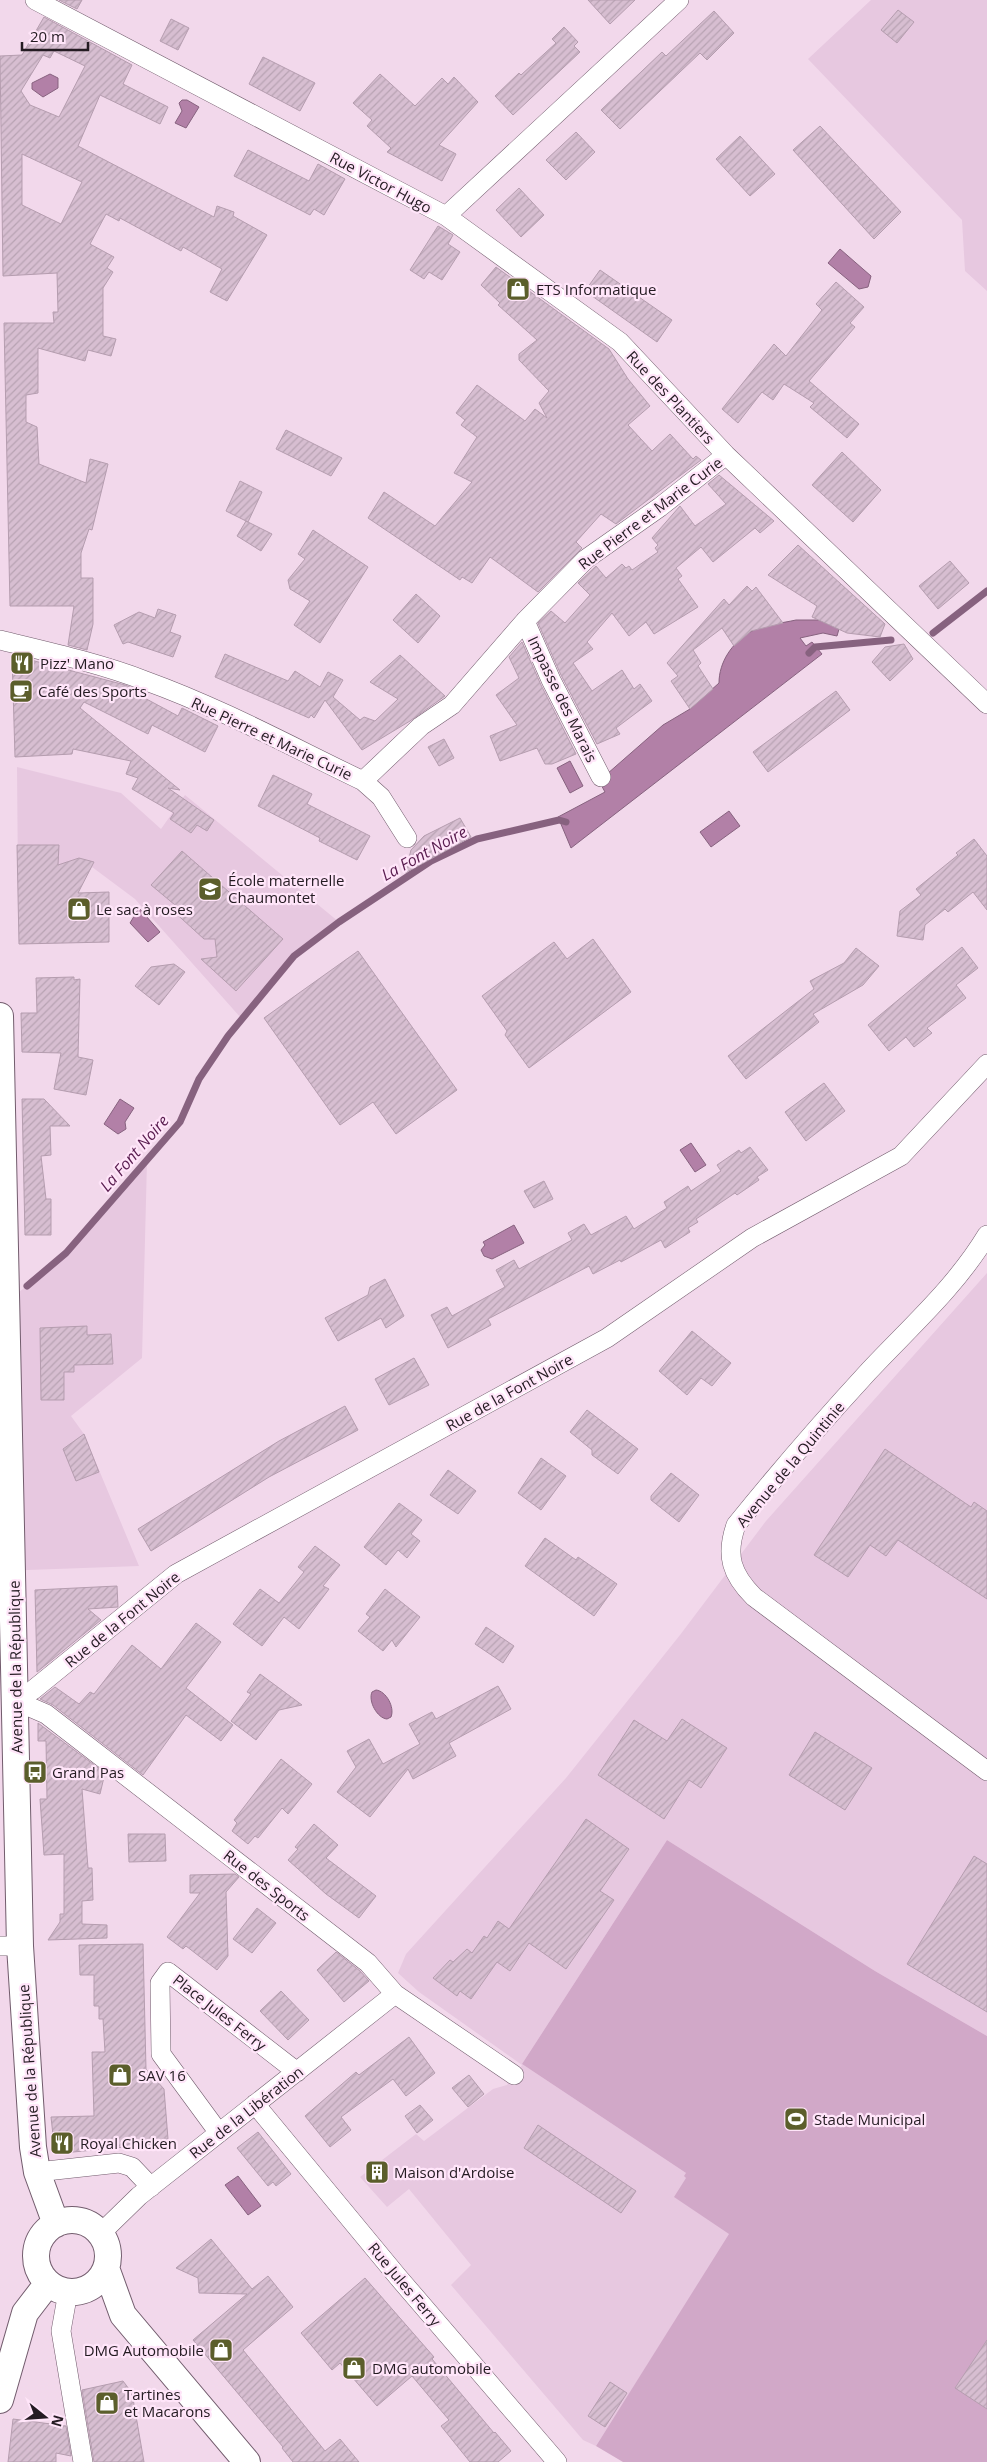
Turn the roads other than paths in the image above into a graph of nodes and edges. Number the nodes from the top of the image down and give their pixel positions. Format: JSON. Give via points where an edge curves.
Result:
{"nodes":[{"id":1,"x":35,"y":0,"type":"edge"},
{"id":2,"x":679,"y":0,"type":"edge"},
{"id":3,"x":446,"y":216,"type":"junction"},
{"id":4,"x":726,"y":455,"type":"junction"},
{"id":5,"x":525,"y":621,"type":"junction"},
{"id":6,"x":0,"y":640,"type":"edge"},
{"id":7,"x":987,"y":704,"type":"edge"},
{"id":8,"x":601,"y":777,"type":"dead end"},
{"id":9,"x":363,"y":781,"type":"junction"},
{"id":10,"x":407,"y":838,"type":"dead end"},
{"id":11,"x":0,"y":1016,"type":"edge"},
{"id":12,"x":987,"y":1064,"type":"edge"},
{"id":13,"x":987,"y":1235,"type":"edge"},
{"id":14,"x":16,"y":1700,"type":"junction"},
{"id":15,"x":987,"y":1771,"type":"edge"},
{"id":16,"x":8,"y":1774,"type":"edge"},
{"id":17,"x":0,"y":1834,"type":"edge"},
{"id":18,"x":18,"y":1853,"type":"junction"},
{"id":19,"x":10,"y":1946,"type":"edge"},
{"id":20,"x":395,"y":1994,"type":"junction"},
{"id":21,"x":297,"y":2072,"type":"junction"},
{"id":22,"x":514,"y":2075,"type":"dead end"},
{"id":23,"x":255,"y":2104,"type":"junction"},
{"id":24,"x":219,"y":2133,"type":"junction"},
{"id":25,"x":36,"y":2172,"type":"junction"},
{"id":26,"x":151,"y":2186,"type":"junction"},
{"id":27,"x":56,"y":2224,"type":"junction"},
{"id":28,"x":100,"y":2234,"type":"junction"},
{"id":29,"x":106,"y":2268,"type":"junction"},
{"id":30,"x":66,"y":2289,"type":"junction"},
{"id":31,"x":123,"y":2314,"type":"junction"},
{"id":32,"x":0,"y":2400,"type":"edge"},
{"id":33,"x":82,"y":2462,"type":"edge"},
{"id":34,"x":247,"y":2462,"type":"edge"},
{"id":35,"x":557,"y":2462,"type":"edge"}],
"edges":[{"from":1,"to":3,"type":"street","name":"Rue Victor Hugo"},
{"from":2,"to":3,"type":"street","name":"Rue Victor Hugo"},
{"from":3,"to":4,"type":"street","name":"Rue des Plantiers","via":[[620,342]]},
{"from":4,"to":5,"type":"street","name":"Rue Pierre et Marie Curie","via":[[586,559]]},
{"from":4,"to":7,"type":"street","name":"Rue des Plantiers"},
{"from":5,"to":8,"type":"street","name":"Impasse des Marais"},
{"from":5,"to":9,"type":"street","name":"Rue Pierre et Marie Curie","via":[[452,705],[421,726]]},
{"from":6,"to":9,"type":"street","name":"Rue Pierre et Marie Curie","via":[[146,680]]},
{"from":9,"to":10,"type":"street","via":[[381,797]]},
{"from":11,"to":14,"type":"main road","name":"Avenue de la République"},
{"from":12,"to":14,"type":"street","name":"Rue de la Font Noire","via":[[901,1156],[752,1238],[607,1338],[176,1574],[33,1690]]},
{"from":13,"to":15,"type":"street","name":"Avenue de la Quintinie","via":[[938,1300],[800,1447],[736,1526],[731,1541],[732,1566],[740,1583],[754,1597]]},
{"from":14,"to":16,"type":"main road","name":"Avenue de la République"},
{"from":14,"to":20,"type":"street","name":"Rue des Sports","via":[[46,1714],[368,1963]]},
{"from":16,"to":18,"type":"main road","name":"Avenue de la République"},
{"from":17,"to":18,"type":"main road"},
{"from":18,"to":19,"type":"main road","name":"Avenue de la République"},
{"from":19,"to":25,"type":"main road","name":"Avenue de la République"},
{"from":20,"to":21,"type":"street","name":"Rue de la Libération"},
{"from":20,"to":22,"type":"street","name":"Rue des Sports"},
{"from":21,"to":23,"type":"street","name":"Rue de la Libération"},
{"from":21,"to":24,"type":"street","name":"Place Jules Ferry","via":[[168,1972],[160,1983],[161,2054]]},
{"from":23,"to":24,"type":"street","name":"Rue de la Libération"},
{"from":23,"to":35,"type":"street","name":"Rue Jules Ferry"},
{"from":24,"to":26,"type":"street","name":"Rue de la Libération"},
{"from":25,"to":26,"type":"street","via":[[119,2163],[132,2167]]},
{"from":25,"to":27,"type":"main road","name":"Avenue de la République"},
{"from":26,"to":28,"type":"street","name":"Rue de la Libération"},
{"from":27,"to":28,"type":"main road","via":[[80,2221],[92,2225]]},
{"from":27,"to":30,"type":"main road","via":[[43,2236],[36,2252],[37,2263]]},
{"from":28,"to":29,"type":"main road","via":[[106,2244]]},
{"from":29,"to":30,"type":"main road","via":[[92,2286]]},
{"from":29,"to":31,"type":"main road"},
{"from":30,"to":31,"type":"main road"},
{"from":30,"to":32,"type":"main road","via":[[25,2313]]},
{"from":30,"to":33,"type":"street","via":[[61,2331]]},
{"from":31,"to":34,"type":"main road"}]}
